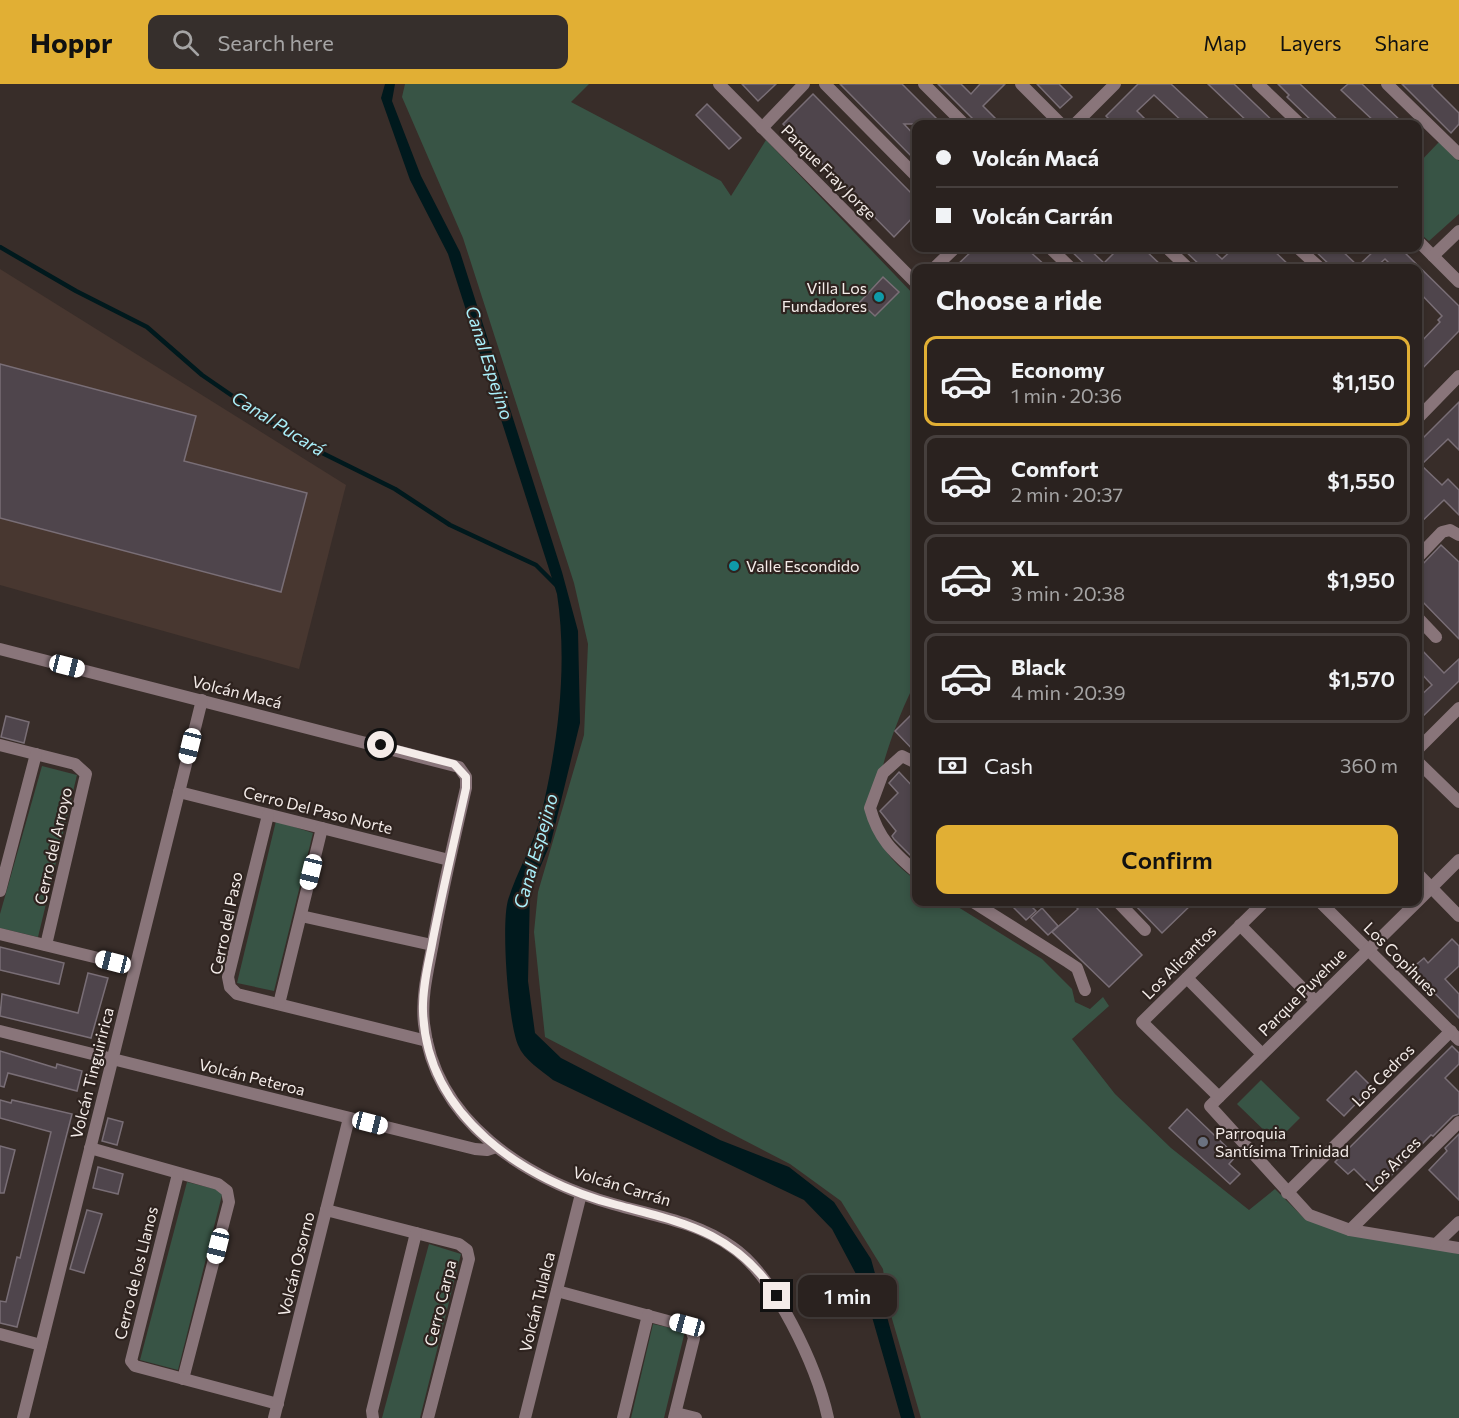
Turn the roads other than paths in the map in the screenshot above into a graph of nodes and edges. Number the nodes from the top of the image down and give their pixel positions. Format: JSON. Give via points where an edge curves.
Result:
{"nodes":[{"id":1,"x":719,"y":84,"type":"edge"},
{"id":2,"x":804,"y":84,"type":"edge"},
{"id":3,"x":825,"y":84,"type":"edge"},
{"id":4,"x":924,"y":84,"type":"edge"},
{"id":5,"x":1021,"y":84,"type":"edge"},
{"id":6,"x":1115,"y":84,"type":"edge"},
{"id":7,"x":1258,"y":84,"type":"edge"},
{"id":8,"x":1387,"y":84,"type":"edge"},
{"id":9,"x":960,"y":120,"type":"edge"},
{"id":10,"x":1057,"y":120,"type":"edge"},
{"id":11,"x":1079,"y":120,"type":"edge"},
{"id":12,"x":1296,"y":120,"type":"edge"},
{"id":13,"x":762,"y":128,"type":"junction"},
{"id":14,"x":1459,"y":154,"type":"edge"},
{"id":15,"x":912,"y":172,"type":"edge"},
{"id":16,"x":1459,"y":231,"type":"edge"},
{"id":17,"x":1422,"y":245,"type":"edge"},
{"id":18,"x":951,"y":252,"type":"edge"},
{"id":19,"x":1054,"y":252,"type":"edge"},
{"id":20,"x":1171,"y":252,"type":"edge"},
{"id":21,"x":1302,"y":252,"type":"edge"},
{"id":22,"x":1433,"y":256,"type":"junction"},
{"id":23,"x":938,"y":264,"type":"edge"},
{"id":24,"x":1067,"y":264,"type":"edge"},
{"id":25,"x":1184,"y":264,"type":"edge"},
{"id":26,"x":1316,"y":264,"type":"edge"},
{"id":27,"x":912,"y":279,"type":"edge"},
{"id":28,"x":1459,"y":282,"type":"edge"},
{"id":29,"x":1459,"y":376,"type":"edge"},
{"id":30,"x":1422,"y":414,"type":"edge"},
{"id":31,"x":1459,"y":535,"type":"edge"},
{"id":32,"x":1422,"y":553,"type":"edge"},
{"id":33,"x":1422,"y":622,"type":"edge"},
{"id":34,"x":1436,"y":637,"type":"dead end"},
{"id":35,"x":0,"y":650,"type":"edge"},
{"id":36,"x":202,"y":700,"type":"junction"},
{"id":37,"x":1459,"y":708,"type":"edge"},
{"id":38,"x":0,"y":745,"type":"edge"},
{"id":39,"x":1422,"y":745,"type":"edge"},
{"id":40,"x":36,"y":754,"type":"junction"},
{"id":41,"x":912,"y":761,"type":"edge"},
{"id":42,"x":1422,"y":766,"type":"edge"},
{"id":43,"x":463,"y":771,"type":"joint"},
{"id":44,"x":179,"y":792,"type":"junction"},
{"id":45,"x":1459,"y":802,"type":"edge"},
{"id":46,"x":268,"y":815,"type":"junction"},
{"id":47,"x":322,"y":828,"type":"junction"},
{"id":48,"x":449,"y":860,"type":"junction"},
{"id":49,"x":1459,"y":860,"type":"edge"},
{"id":50,"x":912,"y":869,"type":"edge"},
{"id":51,"x":1422,"y":878,"type":"edge"},
{"id":52,"x":1431,"y":887,"type":"junction"},
{"id":53,"x":0,"y":891,"type":"edge"},
{"id":54,"x":1422,"y":896,"type":"edge"},
{"id":55,"x":979,"y":906,"type":"edge"},
{"id":56,"x":1122,"y":906,"type":"edge"},
{"id":57,"x":1260,"y":906,"type":"edge"},
{"id":58,"x":1324,"y":906,"type":"edge"},
{"id":59,"x":1412,"y":906,"type":"edge"},
{"id":60,"x":301,"y":916,"type":"junction"},
{"id":61,"x":1459,"y":916,"type":"edge"},
{"id":62,"x":1240,"y":925,"type":"junction"},
{"id":63,"x":1145,"y":930,"type":"dead end"},
{"id":64,"x":0,"y":934,"type":"edge"},
{"id":65,"x":46,"y":945,"type":"junction"},
{"id":66,"x":432,"y":945,"type":"junction"},
{"id":67,"x":1368,"y":949,"type":"junction"},
{"id":68,"x":135,"y":967,"type":"junction"},
{"id":69,"x":1187,"y":978,"type":"junction"},
{"id":70,"x":1085,"y":990,"type":"dead end"},
{"id":71,"x":1315,"y":1001,"type":"junction"},
{"id":72,"x":279,"y":1004,"type":"junction"},
{"id":73,"x":0,"y":1031,"type":"edge"},
{"id":74,"x":1455,"y":1036,"type":"edge"},
{"id":75,"x":427,"y":1041,"type":"junction"},
{"id":76,"x":1262,"y":1054,"type":"junction"},
{"id":77,"x":112,"y":1059,"type":"junction"},
{"id":78,"x":1214,"y":1101,"type":"junction"},
{"id":79,"x":349,"y":1118,"type":"junction"},
{"id":80,"x":1459,"y":1122,"type":"edge"},
{"id":81,"x":496,"y":1147,"type":"junction"},
{"id":82,"x":90,"y":1148,"type":"junction"},
{"id":83,"x":178,"y":1174,"type":"junction"},
{"id":84,"x":1287,"y":1193,"type":"junction"},
{"id":85,"x":581,"y":1194,"type":"junction"},
{"id":86,"x":326,"y":1210,"type":"junction"},
{"id":87,"x":1459,"y":1222,"type":"edge"},
{"id":88,"x":1350,"y":1230,"type":"junction"},
{"id":89,"x":416,"y":1233,"type":"junction"},
{"id":90,"x":1436,"y":1244,"type":"junction"},
{"id":91,"x":1459,"y":1248,"type":"edge"},
{"id":92,"x":557,"y":1291,"type":"junction"},
{"id":93,"x":648,"y":1315,"type":"junction"},
{"id":94,"x":0,"y":1334,"type":"edge"},
{"id":95,"x":41,"y":1345,"type":"junction"},
{"id":96,"x":183,"y":1379,"type":"junction"},
{"id":97,"x":278,"y":1404,"type":"junction"},
{"id":98,"x":675,"y":1416,"type":"edge"},
{"id":99,"x":23,"y":1418,"type":"edge"},
{"id":100,"x":274,"y":1418,"type":"edge"},
{"id":101,"x":373,"y":1418,"type":"edge"},
{"id":102,"x":428,"y":1418,"type":"edge"},
{"id":103,"x":525,"y":1418,"type":"edge"},
{"id":104,"x":623,"y":1418,"type":"edge"},
{"id":105,"x":696,"y":1418,"type":"edge"},
{"id":106,"x":828,"y":1418,"type":"edge"}],
"edges":[{"from":1,"to":13,"type":"street","name":"Parque Fray Jorge"},
{"from":2,"to":13,"type":"street"},
{"from":3,"to":15,"type":"street"},
{"from":4,"to":9,"type":"street"},
{"from":5,"to":10,"type":"street"},
{"from":6,"to":11,"type":"street"},
{"from":7,"to":12,"type":"street"},
{"from":8,"to":14,"type":"street"},
{"from":13,"to":27,"type":"street","name":"Parque Fray Jorge"},
{"from":16,"to":22,"type":"street"},
{"from":17,"to":22,"type":"street"},
{"from":18,"to":23,"type":"street"},
{"from":19,"to":24,"type":"street"},
{"from":20,"to":25,"type":"street"},
{"from":21,"to":26,"type":"street"},
{"from":22,"to":28,"type":"street"},
{"from":29,"to":30,"type":"street"},
{"from":31,"to":32,"type":"street","via":[[1450,530],[1442,532]]},
{"from":33,"to":34,"type":"street"},
{"from":35,"to":36,"type":"street","name":"Volcán Macá"},
{"from":36,"to":43,"type":"street","name":"Volcán Macá","via":[[448,762]]},
{"from":36,"to":44,"type":"street","name":"Volcán Tinguiririca"},
{"from":37,"to":39,"type":"street"},
{"from":38,"to":40,"type":"street","name":"Cerro del Arroyo"},
{"from":40,"to":53,"type":"street"},
{"from":40,"to":65,"type":"street","name":"Cerro del Arroyo","via":[[80,766],[86,778]]},
{"from":41,"to":50,"type":"street","via":[[902,756],[888,766],[870,808],[880,837]]},
{"from":42,"to":45,"type":"street"},
{"from":43,"to":48,"type":"street","name":"Volcán Carrán","via":[[466,788]]},
{"from":44,"to":46,"type":"street","name":"Cerro Del Paso Norte"},
{"from":44,"to":68,"type":"street","name":"Volcán Tinguiririca"},
{"from":46,"to":47,"type":"street","name":"Cerro Del Paso Norte"},
{"from":46,"to":72,"type":"street","name":"Cerro del Paso","via":[[228,982],[237,994]]},
{"from":47,"to":48,"type":"street","name":"Cerro Del Paso Norte"},
{"from":47,"to":60,"type":"street"},
{"from":48,"to":66,"type":"street","name":"Volcán Carrán"},
{"from":49,"to":52,"type":"street","name":"Parque Puyehue"},
{"from":51,"to":52,"type":"street"},
{"from":52,"to":54,"type":"street","name":"Parque Puyehue"},
{"from":52,"to":61,"type":"street"},
{"from":55,"to":70,"type":"street","via":[[1077,968]]},
{"from":56,"to":63,"type":"street"},
{"from":57,"to":62,"type":"street","name":"Los Alicantos"},
{"from":58,"to":67,"type":"street","name":"Los Copihues"},
{"from":59,"to":67,"type":"street","name":"Parque Puyehue"},
{"from":60,"to":66,"type":"street"},
{"from":60,"to":72,"type":"street"},
{"from":62,"to":69,"type":"street","name":"Los Alicantos"},
{"from":62,"to":71,"type":"street"},
{"from":64,"to":65,"type":"street"},
{"from":65,"to":68,"type":"street"},
{"from":66,"to":75,"type":"street","name":"Volcán Carrán","via":[[423,1008]]},
{"from":67,"to":71,"type":"street","name":"Parque Puyehue"},
{"from":67,"to":74,"type":"street","name":"Los Copihues"},
{"from":68,"to":77,"type":"street","name":"Volcán Tinguiririca"},
{"from":69,"to":76,"type":"street"},
{"from":69,"to":78,"type":"street","name":"Los Alicantos","via":[[1142,1022]]},
{"from":71,"to":76,"type":"street","name":"Parque Puyehue"},
{"from":72,"to":75,"type":"street","name":"Cerro del Paso"},
{"from":73,"to":77,"type":"street","name":"Volcán Peteroa"},
{"from":74,"to":84,"type":"street","name":"Los Cedros"},
{"from":75,"to":81,"type":"street","name":"Volcán Carrán","via":[[448,1095],[471,1125]]},
{"from":76,"to":78,"type":"street","name":"Parque Puyehue"},
{"from":77,"to":79,"type":"street","name":"Volcán Peteroa"},
{"from":77,"to":82,"type":"street","name":"Volcán Tinguiririca"},
{"from":78,"to":84,"type":"street"},
{"from":79,"to":81,"type":"street","name":"Volcán Peteroa","via":[[481,1150]]},
{"from":79,"to":86,"type":"street","name":"Volcán Osorno"},
{"from":80,"to":88,"type":"street","name":"Los Arces"},
{"from":81,"to":85,"type":"street","name":"Volcán Carrán"},
{"from":82,"to":83,"type":"street"},
{"from":82,"to":95,"type":"street","name":"Volcán Tinguiririca"},
{"from":83,"to":96,"type":"street","via":[[218,1184],[227,1191],[229,1202]]},
{"from":83,"to":96,"type":"street","name":"Cerro de los Llanos","via":[[131,1361],[135,1366]]},
{"from":84,"to":88,"type":"street","via":[[1309,1215]]},
{"from":85,"to":92,"type":"street","name":"Volcán Tulalca"},
{"from":85,"to":106,"type":"street","name":"Volcán Carrán","via":[[704,1230],[749,1261],[780,1302],[820,1389]]},
{"from":86,"to":89,"type":"street","name":"Cerro Carpa"},
{"from":86,"to":97,"type":"street","name":"Volcán Osorno"},
{"from":87,"to":90,"type":"street"},
{"from":88,"to":90,"type":"street"},
{"from":89,"to":101,"type":"street"},
{"from":89,"to":102,"type":"street","name":"Cerro Carpa","via":[[459,1244],[469,1254]]},
{"from":90,"to":91,"type":"street"},
{"from":92,"to":93,"type":"street"},
{"from":92,"to":103,"type":"street","name":"Volcán Tulalca"},
{"from":93,"to":98,"type":"street","via":[[687,1325],[694,1334]]},
{"from":93,"to":104,"type":"street"},
{"from":94,"to":95,"type":"street"},
{"from":95,"to":99,"type":"street","name":"Volcán Tinguiririca"},
{"from":96,"to":97,"type":"street","name":"Cerro de los Llanos"},
{"from":97,"to":100,"type":"street","name":"Volcán Osorno"},
{"from":98,"to":105,"type":"street"}]}
